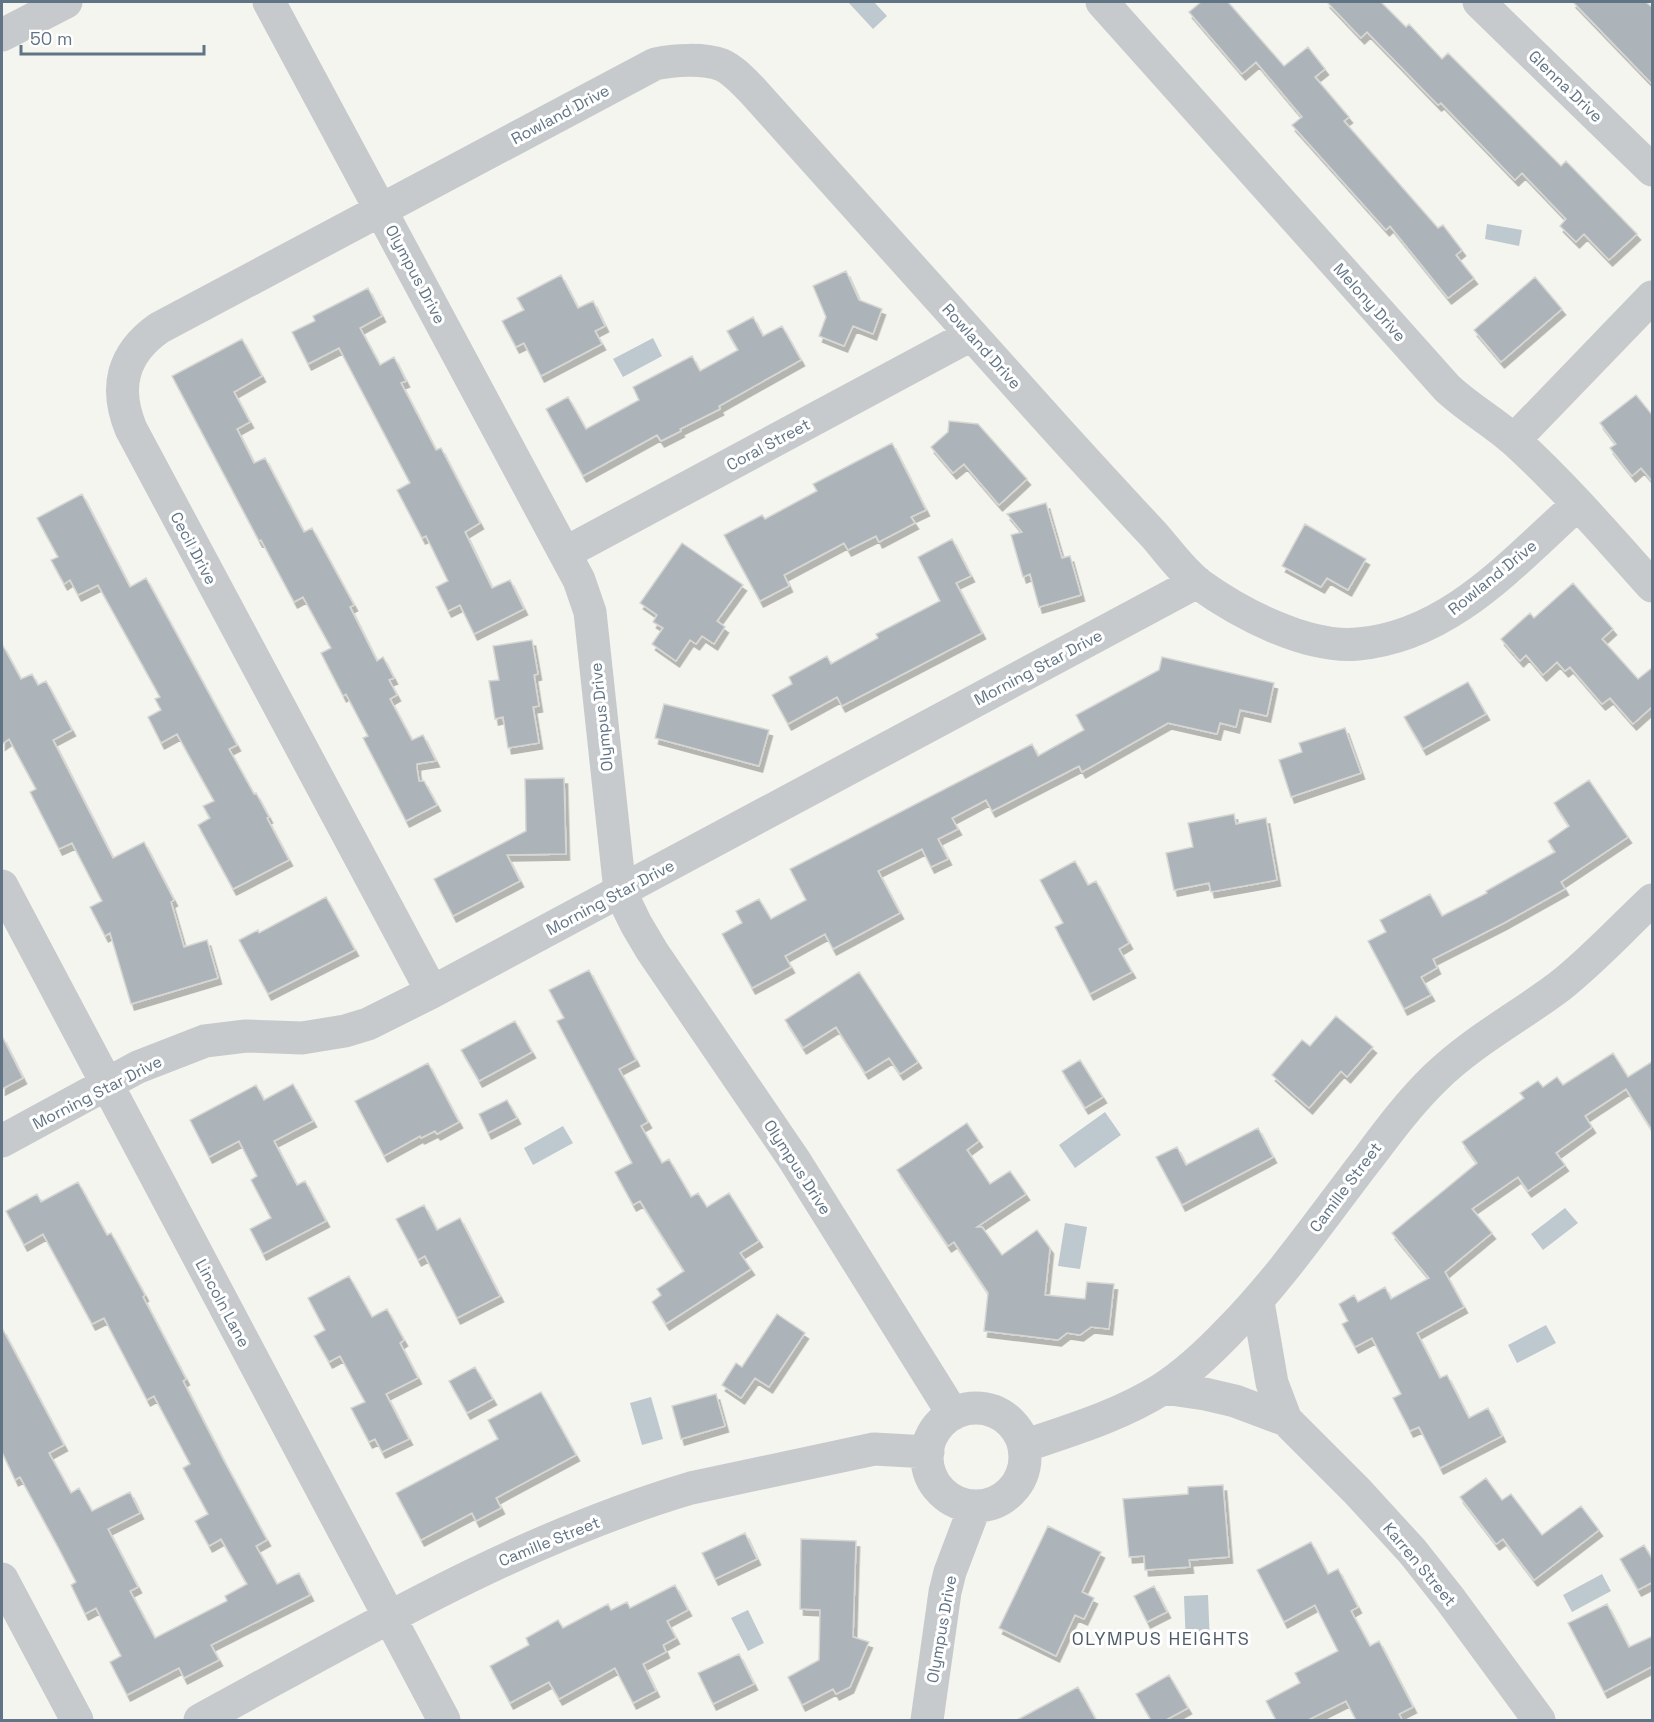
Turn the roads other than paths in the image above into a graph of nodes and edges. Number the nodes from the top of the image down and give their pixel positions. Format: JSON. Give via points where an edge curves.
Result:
{"nodes":[{"id":1,"x":65,"y":2,"type":"edge"},
{"id":2,"x":269,"y":2,"type":"edge"},
{"id":3,"x":1102,"y":2,"type":"edge"},
{"id":4,"x":1479,"y":2,"type":"edge"},
{"id":5,"x":2,"y":35,"type":"edge"},
{"id":6,"x":1653,"y":170,"type":"edge"},
{"id":7,"x":381,"y":209,"type":"junction"},
{"id":8,"x":1653,"y":297,"type":"edge"},
{"id":9,"x":971,"y":335,"type":"junction"},
{"id":10,"x":1514,"y":440,"type":"junction"},
{"id":11,"x":1578,"y":504,"type":"junction"},
{"id":12,"x":565,"y":553,"type":"junction"},
{"id":13,"x":1197,"y":582,"type":"junction"},
{"id":14,"x":1653,"y":586,"type":"edge"},
{"id":15,"x":2,"y":886,"type":"edge"},
{"id":16,"x":620,"y":891,"type":"junction"},
{"id":17,"x":1653,"y":900,"type":"edge"},
{"id":18,"x":432,"y":992,"type":"junction"},
{"id":19,"x":107,"y":1085,"type":"junction"},
{"id":20,"x":2,"y":1142,"type":"edge"},
{"id":21,"x":1258,"y":1302,"type":"junction"},
{"id":22,"x":1164,"y":1388,"type":"junction"},
{"id":23,"x":953,"y":1414,"type":"junction"},
{"id":24,"x":1286,"y":1420,"type":"junction"},
{"id":25,"x":1024,"y":1446,"type":"junction"},
{"id":26,"x":928,"y":1452,"type":"junction"},
{"id":27,"x":975,"y":1506,"type":"junction"},
{"id":28,"x":2,"y":1579,"type":"edge"},
{"id":29,"x":389,"y":1617,"type":"junction"},
{"id":30,"x":77,"y":1720,"type":"edge"},
{"id":31,"x":200,"y":1720,"type":"edge"},
{"id":32,"x":444,"y":1720,"type":"edge"},
{"id":33,"x":927,"y":1720,"type":"edge"},
{"id":34,"x":1539,"y":1720,"type":"edge"}],
"edges":[{"from":1,"to":5,"type":"street"},
{"from":2,"to":7,"type":"street","name":"Olympus Drive"},
{"from":3,"to":10,"type":"street","name":"Melony Drive","via":[[1447,388]]},
{"from":4,"to":6,"type":"street","name":"Glenna Drive"},
{"from":7,"to":9,"type":"street","name":"Rowland Drive","via":[[654,64],[682,60],[721,65],[752,90]]},
{"from":7,"to":12,"type":"street","name":"Olympus Drive"},
{"from":7,"to":18,"type":"street","name":"Cecil Drive","via":[[146,337],[126,367],[122,393],[131,429]]},
{"from":8,"to":10,"type":"street"},
{"from":9,"to":12,"type":"street","name":"Coral Street"},
{"from":9,"to":13,"type":"street","name":"Rowland Drive"},
{"from":10,"to":11,"type":"street","name":"Melony Drive"},
{"from":11,"to":13,"type":"street","name":"Rowland Drive","via":[[1450,614],[1387,640],[1356,645],[1323,643],[1236,608]]},
{"from":11,"to":14,"type":"street","name":"Melony Drive"},
{"from":12,"to":16,"type":"street","name":"Olympus Drive","via":[[590,612]]},
{"from":13,"to":16,"type":"street","name":"Morning Star Drive"},
{"from":15,"to":19,"type":"street","name":"Lincoln Lane"},
{"from":16,"to":18,"type":"street","name":"Morning Star Drive"},
{"from":16,"to":23,"type":"street","name":"Olympus Drive","via":[[652,951],[795,1161]]},
{"from":17,"to":21,"type":"street","name":"Camille Street","via":[[1560,986],[1436,1077],[1392,1126]]},
{"from":18,"to":19,"type":"street","name":"Morning Star Drive","via":[[368,1024],[345,1031],[302,1038],[246,1035],[205,1041],[138,1067]]},
{"from":19,"to":20,"type":"street","name":"Morning Star Drive"},
{"from":19,"to":29,"type":"street","name":"Lincoln Lane"},
{"from":21,"to":22,"type":"street","name":"Camille Street","via":[[1215,1346]]},
{"from":21,"to":24,"type":"street","name":"Karren Street","via":[[1272,1383]]},
{"from":22,"to":24,"type":"street","name":"Karren Street","via":[[1235,1401]]},
{"from":22,"to":25,"type":"street","name":"Camille Street","via":[[1100,1419]]},
{"from":23,"to":25,"type":"street","via":[[982,1408],[996,1413],[1009,1421]]},
{"from":23,"to":26,"type":"street","via":[[932,1437]]},
{"from":24,"to":34,"type":"street","name":"Karren Street","via":[[1412,1551]]},
{"from":25,"to":27,"type":"street","via":[[1022,1476],[1014,1488],[990,1504]]},
{"from":26,"to":27,"type":"street","via":[[928,1468],[934,1483],[959,1503]]},
{"from":26,"to":29,"type":"street","name":"Camille Street","via":[[874,1449],[672,1493],[506,1558]]},
{"from":27,"to":33,"type":"street","name":"Olympus Drive","via":[[945,1592]]},
{"from":28,"to":30,"type":"street"},
{"from":29,"to":31,"type":"street","name":"Camille Street"},
{"from":29,"to":32,"type":"street","name":"Lincoln Lane"}]}
